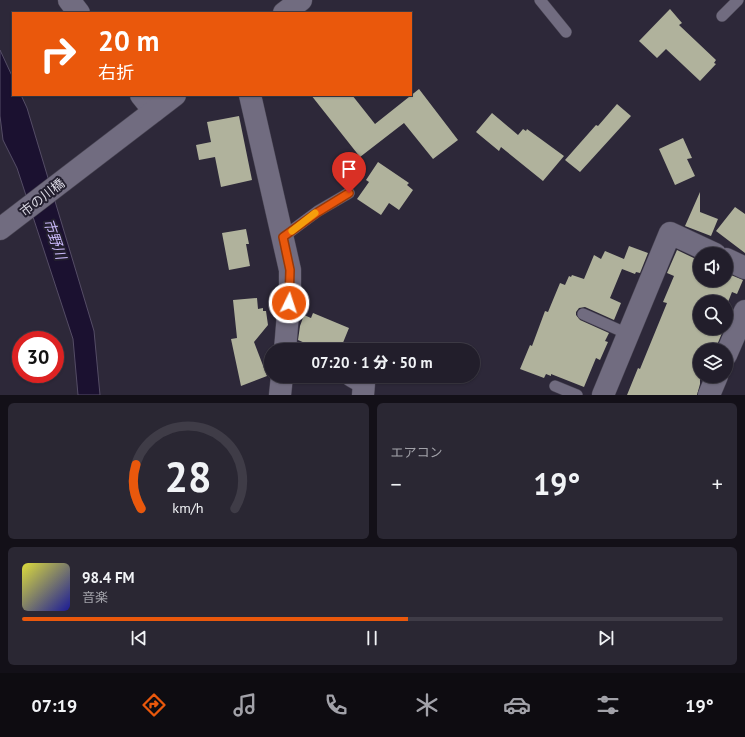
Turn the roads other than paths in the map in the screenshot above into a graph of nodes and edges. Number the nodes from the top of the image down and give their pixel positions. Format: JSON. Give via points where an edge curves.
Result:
{"nodes":[{"id":1,"x":69,"y":0,"type":"edge"},
{"id":2,"x":301,"y":0,"type":"edge"},
{"id":3,"x":540,"y":0,"type":"edge"},
{"id":4,"x":738,"y":0,"type":"edge"},
{"id":5,"x":78,"y":12,"type":"edge"},
{"id":6,"x":285,"y":12,"type":"edge"},
{"id":7,"x":722,"y":16,"type":"dead end"},
{"id":8,"x":566,"y":32,"type":"dead end"},
{"id":9,"x":172,"y":96,"type":"edge"},
{"id":10,"x":250,"y":96,"type":"edge"},
{"id":11,"x":148,"y":103,"type":"edge"},
{"id":12,"x":349,"y":193,"type":"dead end"},
{"id":13,"x":0,"y":229,"type":"edge"},
{"id":14,"x":283,"y":237,"type":"junction"},
{"id":15,"x":700,"y":247,"type":"edge"},
{"id":16,"x":733,"y":262,"type":"edge"},
{"id":17,"x":745,"y":268,"type":"edge"},
{"id":18,"x":745,"y":311,"type":"edge"},
{"id":19,"x":583,"y":314,"type":"dead end"},
{"id":20,"x":628,"y":334,"type":"junction"},
{"id":21,"x":287,"y":343,"type":"edge"},
{"id":22,"x":731,"y":343,"type":"edge"},
{"id":23,"x":281,"y":383,"type":"edge"},
{"id":24,"x":364,"y":383,"type":"edge"},
{"id":25,"x":714,"y":383,"type":"edge"},
{"id":26,"x":554,"y":386,"type":"dead end"},
{"id":27,"x":280,"y":395,"type":"edge"},
{"id":28,"x":363,"y":395,"type":"edge"},
{"id":29,"x":577,"y":395,"type":"edge"},
{"id":30,"x":603,"y":395,"type":"edge"},
{"id":31,"x":709,"y":395,"type":"edge"}],
"edges":[{"from":1,"to":5,"type":"street"},
{"from":2,"to":6,"type":"street"},
{"from":3,"to":8,"type":"lane"},
{"from":4,"to":7,"type":"lane"},
{"from":9,"to":11,"type":"street","name":"市の川橋"},
{"from":10,"to":14,"type":"street"},
{"from":11,"to":13,"type":"street","name":"市の川橋","via":[[83,164]]},
{"from":12,"to":14,"type":"lane"},
{"from":14,"to":21,"type":"street","via":[[290,270]]},
{"from":15,"to":20,"type":"street","via":[[670,233]]},
{"from":16,"to":17,"type":"street"},
{"from":18,"to":22,"type":"street"},
{"from":19,"to":20,"type":"lane"},
{"from":20,"to":30,"type":"street"},
{"from":23,"to":27,"type":"street"},
{"from":24,"to":28,"type":"street"},
{"from":25,"to":31,"type":"street"},
{"from":26,"to":29,"type":"lane"}]}
